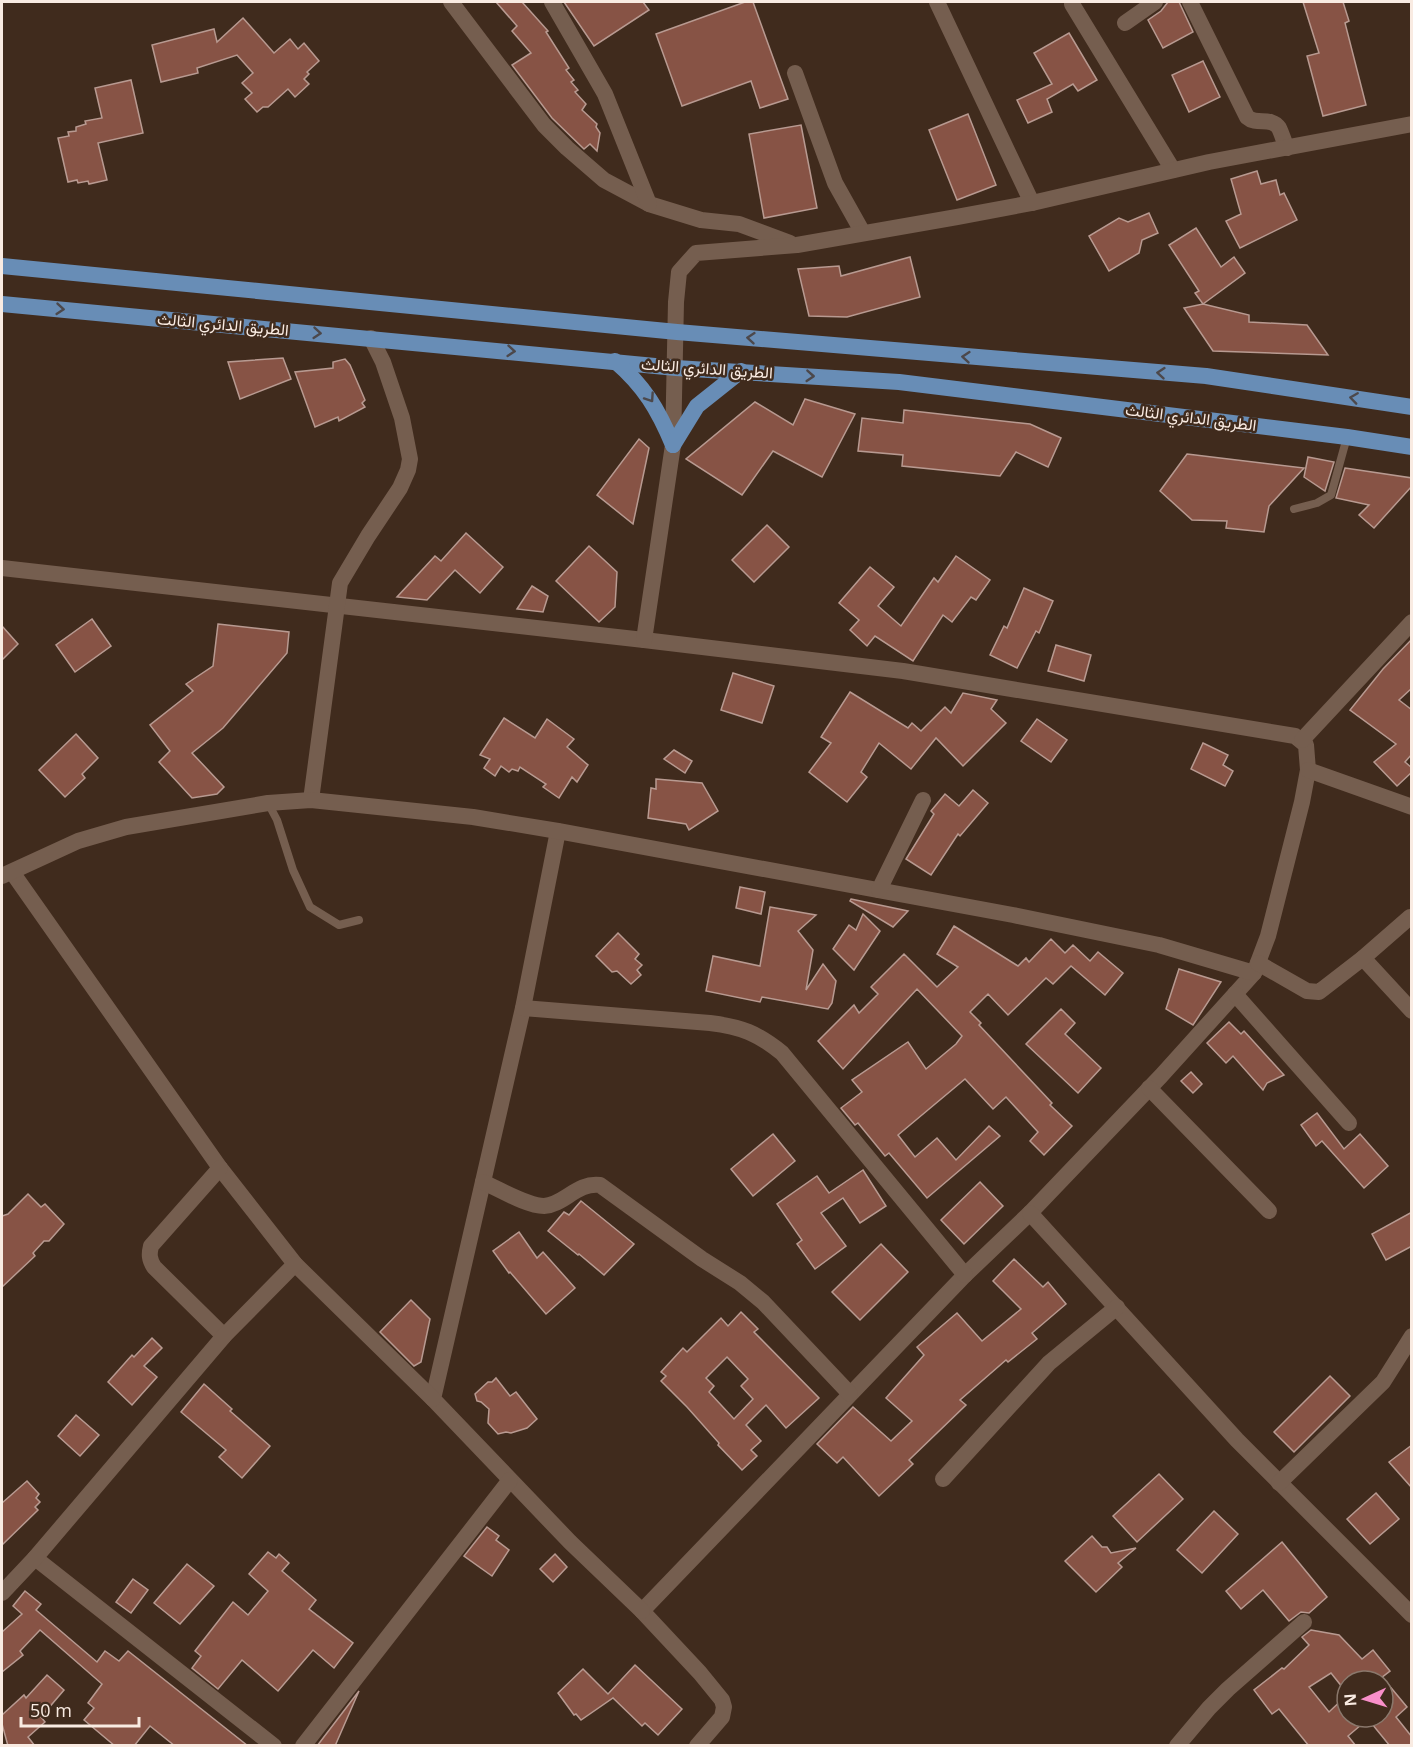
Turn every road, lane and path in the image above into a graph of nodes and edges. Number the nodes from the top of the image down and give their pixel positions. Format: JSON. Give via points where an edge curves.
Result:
{"nodes":[{"id":1,"x":451,"y":2,"type":"edge"},
{"id":2,"x":552,"y":2,"type":"edge"},
{"id":3,"x":937,"y":2,"type":"edge"},
{"id":4,"x":1155,"y":2,"type":"edge"},
{"id":5,"x":1190,"y":2,"type":"edge"},
{"id":6,"x":1072,"y":4,"type":"dead end"},
{"id":7,"x":1125,"y":23,"type":"dead end"},
{"id":8,"x":795,"y":73,"type":"dead end"},
{"id":9,"x":1412,"y":124,"type":"edge"},
{"id":10,"x":1287,"y":148,"type":"junction"},
{"id":11,"x":1173,"y":170,"type":"junction"},
{"id":12,"x":1032,"y":203,"type":"junction"},
{"id":13,"x":649,"y":204,"type":"junction"},
{"id":14,"x":863,"y":233,"type":"junction"},
{"id":15,"x":796,"y":245,"type":"junction"},
{"id":16,"x":2,"y":266,"type":"edge"},
{"id":17,"x":2,"y":304,"type":"edge"},
{"id":18,"x":677,"y":332,"type":"junction"},
{"id":19,"x":371,"y":338,"type":"junction"},
{"id":20,"x":615,"y":361,"type":"junction"},
{"id":21,"x":676,"y":368,"type":"junction"},
{"id":22,"x":741,"y":371,"type":"junction"},
{"id":23,"x":1412,"y":407,"type":"edge"},
{"id":24,"x":1347,"y":436,"type":"junction"},
{"id":25,"x":673,"y":445,"type":"junction"},
{"id":26,"x":1412,"y":447,"type":"edge"},
{"id":27,"x":1294,"y":509,"type":"dead end"},
{"id":28,"x":2,"y":568,"type":"edge"},
{"id":29,"x":337,"y":606,"type":"junction"},
{"id":30,"x":1412,"y":622,"type":"edge"},
{"id":31,"x":644,"y":640,"type":"junction"},
{"id":32,"x":1302,"y":740,"type":"junction"},
{"id":33,"x":1308,"y":770,"type":"junction"},
{"id":34,"x":311,"y":800,"type":"junction"},
{"id":35,"x":923,"y":800,"type":"dead end"},
{"id":36,"x":268,"y":803,"type":"junction"},
{"id":37,"x":1412,"y":807,"type":"edge"},
{"id":38,"x":558,"y":831,"type":"junction"},
{"id":39,"x":7,"y":874,"type":"edge"},
{"id":40,"x":879,"y":890,"type":"junction"},
{"id":41,"x":1410,"y":916,"type":"dead end"},
{"id":42,"x":359,"y":920,"type":"dead end"},
{"id":43,"x":1363,"y":958,"type":"junction"},
{"id":44,"x":1256,"y":968,"type":"junction"},
{"id":45,"x":1235,"y":994,"type":"junction"},
{"id":46,"x":523,"y":1008,"type":"junction"},
{"id":47,"x":1412,"y":1011,"type":"edge"},
{"id":48,"x":1149,"y":1088,"type":"junction"},
{"id":49,"x":1349,"y":1123,"type":"dead end"},
{"id":50,"x":220,"y":1168,"type":"junction"},
{"id":51,"x":483,"y":1182,"type":"junction"},
{"id":52,"x":1269,"y":1210,"type":"dead end"},
{"id":53,"x":1030,"y":1213,"type":"junction"},
{"id":54,"x":295,"y":1264,"type":"junction"},
{"id":55,"x":965,"y":1275,"type":"junction"},
{"id":56,"x":1117,"y":1307,"type":"junction"},
{"id":57,"x":224,"y":1336,"type":"junction"},
{"id":58,"x":1412,"y":1336,"type":"edge"},
{"id":59,"x":850,"y":1394,"type":"junction"},
{"id":60,"x":433,"y":1399,"type":"junction"},
{"id":61,"x":943,"y":1479,"type":"dead end"},
{"id":62,"x":510,"y":1480,"type":"junction"},
{"id":63,"x":1279,"y":1483,"type":"junction"},
{"id":64,"x":35,"y":1558,"type":"junction"},
{"id":65,"x":2,"y":1593,"type":"edge"},
{"id":66,"x":642,"y":1611,"type":"junction"},
{"id":67,"x":1412,"y":1616,"type":"edge"},
{"id":68,"x":1304,"y":1622,"type":"dead end"},
{"id":69,"x":274,"y":1746,"type":"edge"},
{"id":70,"x":303,"y":1746,"type":"edge"},
{"id":71,"x":697,"y":1746,"type":"edge"},
{"id":72,"x":1177,"y":1746,"type":"edge"}],
"edges":[{"from":1,"to":13,"type":"street","via":[[531,108],[567,148],[604,180]]},
{"from":2,"to":13,"type":"street","via":[[605,94]]},
{"from":3,"to":12,"type":"street"},
{"from":4,"to":7,"type":"street"},
{"from":5,"to":10,"type":"street","via":[[1247,117],[1275,124]]},
{"from":6,"to":11,"type":"street"},
{"from":8,"to":14,"type":"street","via":[[835,183]]},
{"from":9,"to":10,"type":"street"},
{"from":10,"to":11,"type":"street"},
{"from":11,"to":12,"type":"street"},
{"from":12,"to":14,"type":"street"},
{"from":13,"to":15,"type":"street","via":[[701,220],[739,224]]},
{"from":14,"to":15,"type":"street"},
{"from":15,"to":18,"type":"street","via":[[696,252],[679,272]]},
{"from":16,"to":18,"type":"main road","name":"الطريق الدائري الثالث"},
{"from":17,"to":19,"type":"main road","name":"الطريق الدائري الثالث","one_way":true},
{"from":18,"to":21,"type":"street"},
{"from":23,"to":18,"type":"main road","name":"الطريق الدائري الثالث","one_way":true,"via":[[1206,376]]},
{"from":19,"to":20,"type":"main road","name":"الطريق الدائري الثالث","one_way":true},
{"from":19,"to":29,"type":"street","via":[[402,418],[410,459],[400,488],[340,583]]},
{"from":20,"to":21,"type":"main road","name":"الطريق الدائري الثالث"},
{"from":20,"to":25,"type":"main road","one_way":true,"via":[[645,390]]},
{"from":21,"to":22,"type":"main road","name":"الطريق الدائري الثالث"},
{"from":21,"to":25,"type":"street"},
{"from":22,"to":24,"type":"main road","name":"الطريق الدائري الثالث","one_way":true,"via":[[899,382]]},
{"from":22,"to":25,"type":"main road","via":[[698,406]]},
{"from":24,"to":26,"type":"main road","name":"الطريق الدائري الثالث"},
{"from":24,"to":27,"type":"lane","via":[[1331,495]]},
{"from":25,"to":31,"type":"street"},
{"from":28,"to":29,"type":"street"},
{"from":29,"to":31,"type":"street"},
{"from":29,"to":34,"type":"street"},
{"from":30,"to":32,"type":"street"},
{"from":31,"to":32,"type":"street","via":[[903,671]]},
{"from":32,"to":33,"type":"street","via":[[1308,751]]},
{"from":33,"to":37,"type":"street"},
{"from":33,"to":44,"type":"street","via":[[1289,860]]},
{"from":34,"to":36,"type":"street"},
{"from":34,"to":38,"type":"street"},
{"from":35,"to":40,"type":"street"},
{"from":36,"to":39,"type":"street","via":[[126,827],[78,841]]},
{"from":36,"to":42,"type":"lane","via":[[310,907],[339,925]]},
{"from":38,"to":40,"type":"street"},
{"from":38,"to":46,"type":"street"},
{"from":39,"to":50,"type":"street"},
{"from":40,"to":44,"type":"street"},
{"from":41,"to":43,"type":"street"},
{"from":43,"to":44,"type":"street","via":[[1313,993]]},
{"from":43,"to":47,"type":"street"},
{"from":44,"to":45,"type":"street"},
{"from":45,"to":48,"type":"street"},
{"from":45,"to":49,"type":"street"},
{"from":46,"to":51,"type":"street"},
{"from":46,"to":55,"type":"street","via":[[710,1023],[751,1032],[782,1053]]},
{"from":48,"to":52,"type":"street"},
{"from":48,"to":53,"type":"street"},
{"from":50,"to":54,"type":"street"},
{"from":50,"to":57,"type":"street","via":[[149,1252],[154,1267]]},
{"from":51,"to":59,"type":"street","via":[[544,1206],[592,1184],[600,1185],[763,1302]]},
{"from":51,"to":60,"type":"street"},
{"from":53,"to":55,"type":"street"},
{"from":53,"to":56,"type":"street"},
{"from":54,"to":57,"type":"street"},
{"from":54,"to":60,"type":"street"},
{"from":55,"to":59,"type":"street"},
{"from":56,"to":61,"type":"street","via":[[1049,1363]]},
{"from":56,"to":63,"type":"street"},
{"from":57,"to":64,"type":"street"},
{"from":58,"to":63,"type":"street","via":[[1383,1382]]},
{"from":59,"to":66,"type":"street"},
{"from":60,"to":62,"type":"street"},
{"from":62,"to":66,"type":"street"},
{"from":62,"to":70,"type":"street"},
{"from":63,"to":67,"type":"street"},
{"from":64,"to":65,"type":"street"},
{"from":64,"to":69,"type":"street"},
{"from":66,"to":71,"type":"street","via":[[722,1700],[722,1717]]},
{"from":68,"to":72,"type":"street","via":[[1228,1689]]}]}
